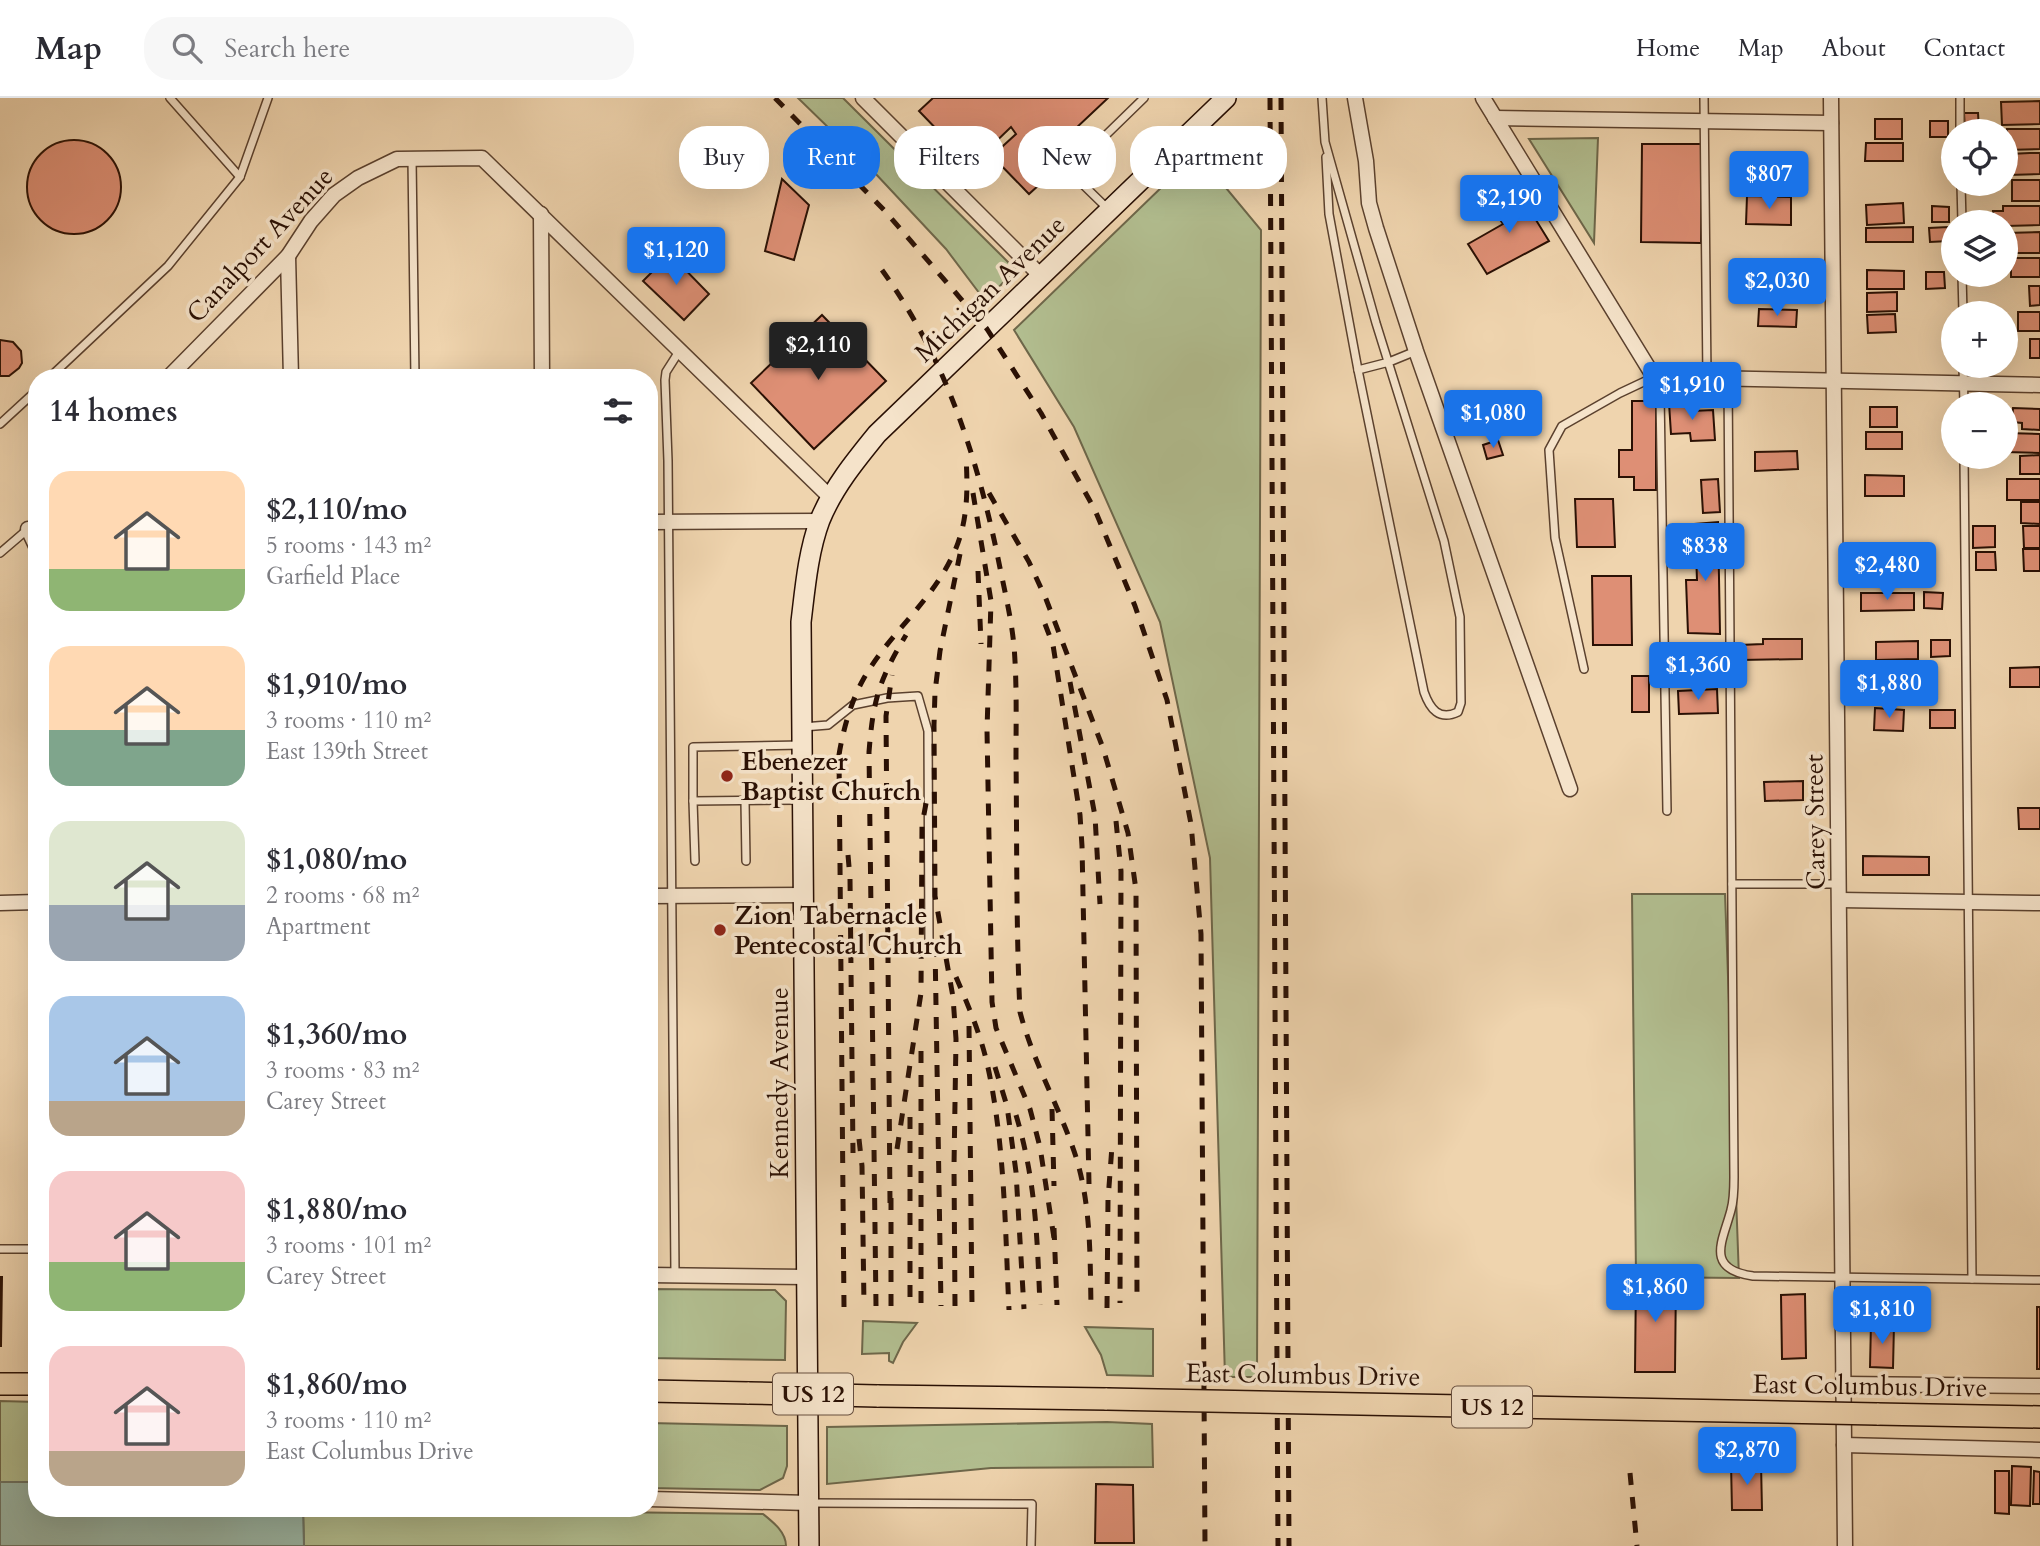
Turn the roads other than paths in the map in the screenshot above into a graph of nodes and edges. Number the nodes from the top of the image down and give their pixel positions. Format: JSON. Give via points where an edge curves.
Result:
{"nodes":[{"id":1,"x":170,"y":98,"type":"edge"},
{"id":2,"x":268,"y":98,"type":"edge"},
{"id":3,"x":863,"y":98,"type":"edge"},
{"id":4,"x":1144,"y":98,"type":"edge"},
{"id":5,"x":1226,"y":98,"type":"edge"},
{"id":6,"x":1322,"y":98,"type":"edge"},
{"id":7,"x":1355,"y":98,"type":"edge"},
{"id":8,"x":1483,"y":98,"type":"edge"},
{"id":9,"x":1704,"y":98,"type":"edge"},
{"id":10,"x":1831,"y":98,"type":"edge"},
{"id":11,"x":1960,"y":98,"type":"edge"},
{"id":12,"x":1495,"y":118,"type":"junction"},
{"id":13,"x":1960,"y":119,"type":"edge"},
{"id":14,"x":1706,"y":120,"type":"junction"},
{"id":15,"x":1831,"y":123,"type":"junction"},
{"id":16,"x":1325,"y":142,"type":"junction"},
{"id":17,"x":412,"y":159,"type":"junction"},
{"id":18,"x":240,"y":177,"type":"junction"},
{"id":19,"x":1109,"y":210,"type":"junction"},
{"id":20,"x":541,"y":214,"type":"junction"},
{"id":21,"x":288,"y":256,"type":"junction"},
{"id":22,"x":1041,"y":276,"type":"junction"},
{"id":23,"x":680,"y":350,"type":"junction"},
{"id":24,"x":1416,"y":351,"type":"junction"},
{"id":25,"x":1389,"y":362,"type":"junction"},
{"id":26,"x":59,"y":369,"type":"edge"},
{"id":27,"x":176,"y":369,"type":"edge"},
{"id":28,"x":291,"y":369,"type":"edge"},
{"id":29,"x":415,"y":369,"type":"edge"},
{"id":30,"x":542,"y":369,"type":"edge"},
{"id":31,"x":1358,"y":370,"type":"junction"},
{"id":32,"x":1654,"y":377,"type":"junction"},
{"id":33,"x":1707,"y":378,"type":"junction"},
{"id":34,"x":1964,"y":378,"type":"edge"},
{"id":35,"x":1728,"y":379,"type":"junction"},
{"id":36,"x":1835,"y":381,"type":"junction"},
{"id":37,"x":1964,"y":384,"type":"junction"},
{"id":38,"x":2040,"y":385,"type":"edge"},
{"id":39,"x":1964,"y":392,"type":"edge"},
{"id":40,"x":28,"y":398,"type":"edge"},
{"id":41,"x":0,"y":424,"type":"edge"},
{"id":42,"x":1964,"y":469,"type":"edge"},
{"id":43,"x":831,"y":498,"type":"junction"},
{"id":44,"x":820,"y":521,"type":"junction"},
{"id":45,"x":668,"y":522,"type":"junction"},
{"id":46,"x":658,"y":523,"type":"edge"},
{"id":47,"x":28,"y":530,"type":"edge"},
{"id":48,"x":0,"y":553,"type":"edge"},
{"id":49,"x":1584,"y":669,"type":"dead end"},
{"id":50,"x":803,"y":736,"type":"junction"},
{"id":51,"x":1570,"y":789,"type":"dead end"},
{"id":52,"x":693,"y":800,"type":"junction"},
{"id":53,"x":803,"y":800,"type":"junction"},
{"id":54,"x":745,"y":801,"type":"junction"},
{"id":55,"x":1667,"y":811,"type":"dead end"},
{"id":56,"x":695,"y":861,"type":"dead end"},
{"id":57,"x":746,"y":861,"type":"dead end"},
{"id":58,"x":1732,"y":884,"type":"junction"},
{"id":59,"x":1840,"y":884,"type":"junction"},
{"id":60,"x":672,"y":895,"type":"junction"},
{"id":61,"x":804,"y":895,"type":"junction"},
{"id":62,"x":658,"y":896,"type":"edge"},
{"id":63,"x":1840,"y":900,"type":"junction"},
{"id":64,"x":28,"y":902,"type":"edge"},
{"id":65,"x":1969,"y":902,"type":"junction"},
{"id":66,"x":0,"y":903,"type":"edge"},
{"id":67,"x":2040,"y":903,"type":"edge"},
{"id":68,"x":929,"y":941,"type":"dead end"},
{"id":69,"x":0,"y":1249,"type":"edge"},
{"id":70,"x":28,"y":1250,"type":"edge"},
{"id":71,"x":658,"y":1275,"type":"edge"},
{"id":72,"x":674,"y":1275,"type":"junction"},
{"id":73,"x":807,"y":1277,"type":"junction"},
{"id":74,"x":1843,"y":1277,"type":"junction"},
{"id":75,"x":1972,"y":1279,"type":"junction"},
{"id":76,"x":2040,"y":1280,"type":"edge"},
{"id":77,"x":0,"y":1384,"type":"edge"},
{"id":78,"x":28,"y":1384,"type":"edge"},
{"id":79,"x":1844,"y":1384,"type":"junction"},
{"id":80,"x":2040,"y":1386,"type":"edge"},
{"id":81,"x":658,"y":1391,"type":"edge"},
{"id":82,"x":2040,"y":1417,"type":"edge"},
{"id":83,"x":1844,"y":1445,"type":"junction"},
{"id":84,"x":2040,"y":1450,"type":"edge"},
{"id":85,"x":658,"y":1499,"type":"edge"},
{"id":86,"x":809,"y":1503,"type":"junction"},
{"id":87,"x":809,"y":1546,"type":"edge"},
{"id":88,"x":1031,"y":1546,"type":"edge"},
{"id":89,"x":1845,"y":1546,"type":"edge"}],
"edges":[{"from":1,"to":18,"type":"lane"},
{"from":2,"to":18,"type":"lane"},
{"from":3,"to":22,"type":"street"},
{"from":4,"to":19,"type":"lane","via":[[1069,171]]},
{"from":5,"to":19,"type":"main road","name":"Michigan Avenue"},
{"from":6,"to":16,"type":"lane"},
{"from":7,"to":24,"type":"street","via":[[1369,203]]},
{"from":8,"to":12,"type":"street"},
{"from":9,"to":14,"type":"lane"},
{"from":10,"to":15,"type":"street","name":"Carey Street"},
{"from":11,"to":13,"type":"lane"},
{"from":12,"to":14,"type":"street"},
{"from":12,"to":32,"type":"street"},
{"from":14,"to":15,"type":"street"},
{"from":14,"to":33,"type":"lane"},
{"from":15,"to":36,"type":"street","name":"Carey Street"},
{"from":16,"to":25,"type":"lane"},
{"from":16,"to":31,"type":"lane","via":[[1329,214]]},
{"from":17,"to":20,"type":"street","name":"Canalport Avenue","via":[[482,158]]},
{"from":17,"to":21,"type":"street","name":"Canalport Avenue","via":[[397,159],[334,195]]},
{"from":17,"to":29,"type":"lane"},
{"from":18,"to":26,"type":"lane","via":[[168,266]]},
{"from":19,"to":22,"type":"main road","name":"Michigan Avenue"},
{"from":20,"to":23,"type":"street"},
{"from":20,"to":30,"type":"street"},
{"from":21,"to":27,"type":"street","name":"Canalport Avenue"},
{"from":21,"to":28,"type":"street"},
{"from":22,"to":43,"type":"main road","name":"Michigan Avenue","via":[[877,434]]},
{"from":23,"to":43,"type":"street"},
{"from":23,"to":45,"type":"lane","via":[[665,380]]},
{"from":24,"to":25,"type":"lane"},
{"from":24,"to":51,"type":"street"},
{"from":25,"to":31,"type":"lane"},
{"from":25,"to":31,"type":"lane","via":[[1444,541],[1460,617],[1461,703],[1458,712],[1448,716],[1436,714],[1424,692]]},
{"from":32,"to":33,"type":"street"},
{"from":32,"to":49,"type":"lane","via":[[1562,426],[1549,450],[1555,538]]},
{"from":32,"to":55,"type":"lane","via":[[1660,395]]},
{"from":33,"to":35,"type":"street"},
{"from":34,"to":37,"type":"lane"},
{"from":35,"to":36,"type":"street"},
{"from":35,"to":58,"type":"lane"},
{"from":36,"to":37,"type":"street"},
{"from":36,"to":59,"type":"street","name":"Carey Street"},
{"from":37,"to":38,"type":"street"},
{"from":37,"to":39,"type":"lane"},
{"from":40,"to":41,"type":"lane"},
{"from":42,"to":65,"type":"lane"},
{"from":43,"to":44,"type":"main road","name":"Kennedy Avenue"},
{"from":44,"to":45,"type":"street"},
{"from":44,"to":50,"type":"main road","name":"Kennedy Avenue","via":[[802,622]]},
{"from":45,"to":46,"type":"street"},
{"from":45,"to":60,"type":"lane"},
{"from":47,"to":48,"type":"lane"},
{"from":50,"to":52,"type":"lane","via":[[692,747]]},
{"from":50,"to":53,"type":"main road","name":"Kennedy Avenue"},
{"from":50,"to":68,"type":"lane","via":[[828,725],[853,705],[918,696],[928,731]]},
{"from":52,"to":54,"type":"lane"},
{"from":52,"to":56,"type":"lane"},
{"from":53,"to":54,"type":"lane"},
{"from":53,"to":61,"type":"main road","name":"Kennedy Avenue"},
{"from":54,"to":57,"type":"lane"},
{"from":58,"to":59,"type":"lane"},
{"from":58,"to":74,"type":"lane","via":[[1734,1177],[1721,1255],[1733,1271],[1743,1275]]},
{"from":59,"to":63,"type":"street","name":"Carey Street"},
{"from":60,"to":61,"type":"street"},
{"from":60,"to":62,"type":"street"},
{"from":60,"to":72,"type":"lane"},
{"from":61,"to":73,"type":"main road","name":"Kennedy Avenue"},
{"from":63,"to":65,"type":"street"},
{"from":63,"to":74,"type":"street","name":"Carey Street"},
{"from":64,"to":66,"type":"street"},
{"from":65,"to":67,"type":"street"},
{"from":65,"to":75,"type":"lane"},
{"from":69,"to":70,"type":"lane"},
{"from":71,"to":72,"type":"street"},
{"from":72,"to":73,"type":"street"},
{"from":73,"to":86,"type":"main road","name":"Kennedy Avenue"},
{"from":74,"to":75,"type":"lane"},
{"from":74,"to":79,"type":"street","name":"Carey Street"},
{"from":75,"to":76,"type":"lane"},
{"from":77,"to":78,"type":"main road"},
{"from":79,"to":80,"type":"street","name":"East Columbus Drive"},
{"from":79,"to":83,"type":"street","name":"Carey Street"},
{"from":81,"to":82,"type":"main road","name":"East Columbus Drive","number":"US 12","bridge":true},
{"from":83,"to":84,"type":"street"},
{"from":83,"to":89,"type":"street","name":"Carey Street"},
{"from":85,"to":86,"type":"street"},
{"from":86,"to":87,"type":"main road","name":"Kennedy Avenue"},
{"from":86,"to":88,"type":"lane","via":[[1032,1504]]}]}
